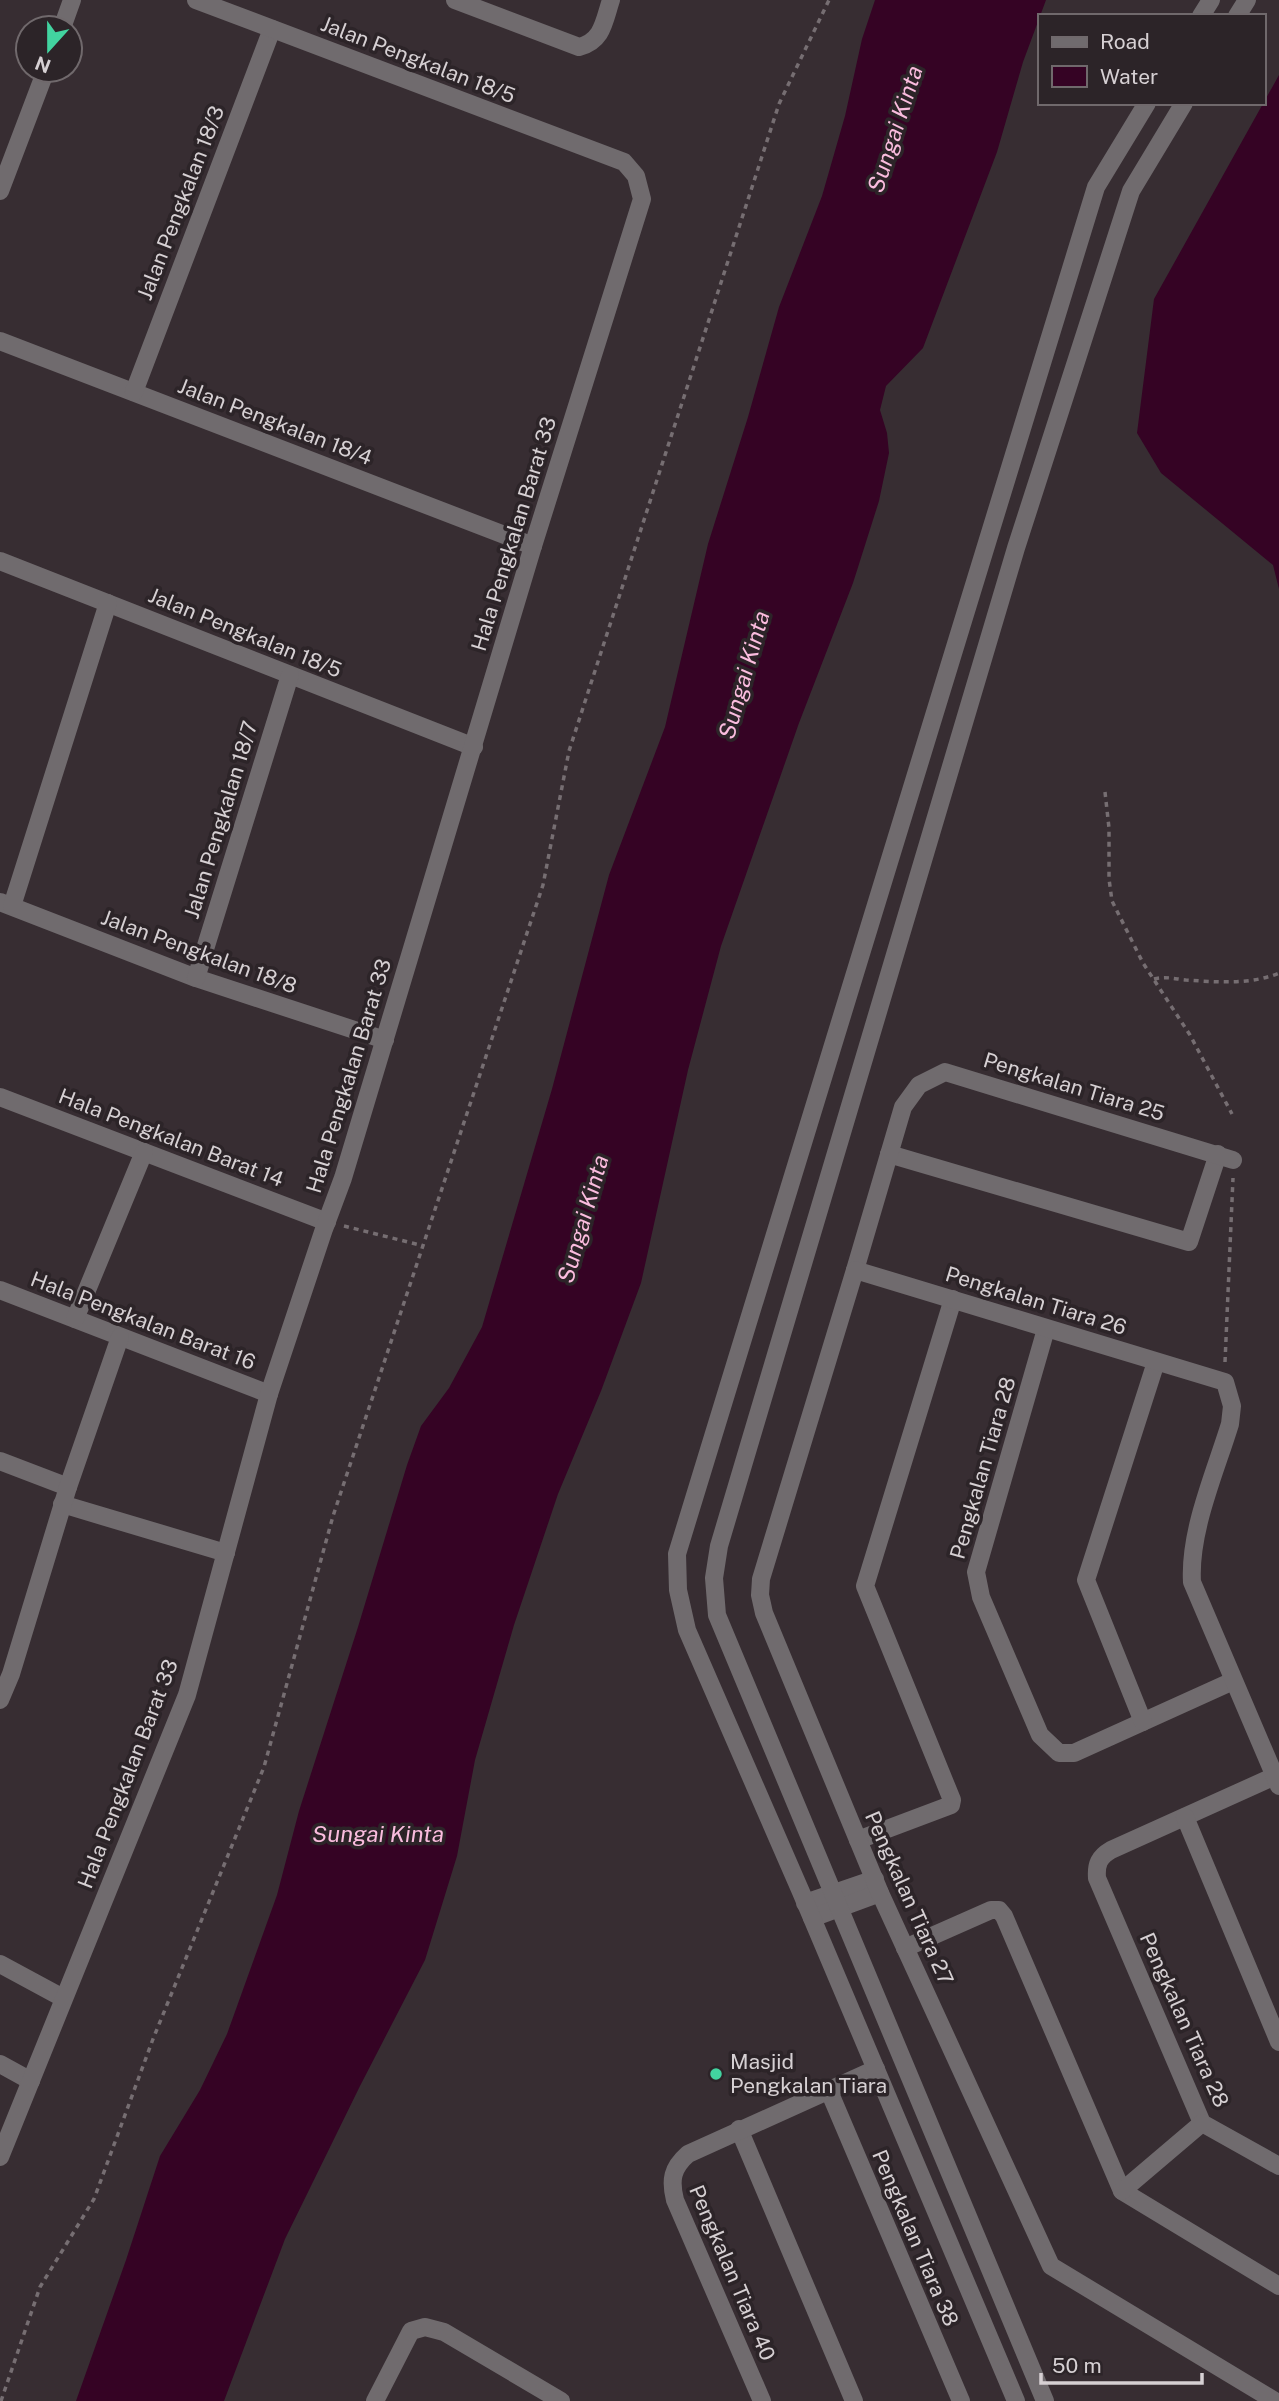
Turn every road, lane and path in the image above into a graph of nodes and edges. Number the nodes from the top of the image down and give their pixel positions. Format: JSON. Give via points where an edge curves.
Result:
{"nodes":[{"id":1,"x":196,"y":0,"type":"edge"},
{"id":2,"x":455,"y":0,"type":"edge"},
{"id":3,"x":611,"y":0,"type":"edge"},
{"id":4,"x":830,"y":0,"type":"edge"},
{"id":5,"x":272,"y":29,"type":"junction"},
{"id":6,"x":41,"y":84,"type":"edge"},
{"id":7,"x":1146,"y":105,"type":"edge"},
{"id":8,"x":1183,"y":105,"type":"edge"},
{"id":9,"x":624,"y":162,"type":"joint"},
{"id":10,"x":0,"y":191,"type":"edge"},
{"id":11,"x":0,"y":341,"type":"edge"},
{"id":12,"x":134,"y":392,"type":"junction"},
{"id":13,"x":533,"y":546,"type":"junction"},
{"id":14,"x":0,"y":561,"type":"edge"},
{"id":15,"x":108,"y":603,"type":"junction"},
{"id":16,"x":290,"y":675,"type":"junction"},
{"id":17,"x":474,"y":747,"type":"junction"},
{"id":18,"x":1105,"y":792,"type":"dead end"},
{"id":19,"x":6,"y":904,"type":"edge"},
{"id":20,"x":1279,"y":973,"type":"edge"},
{"id":21,"x":196,"y":978,"type":"junction"},
{"id":22,"x":1154,"y":979,"type":"junction"},
{"id":23,"x":385,"y":1040,"type":"junction"},
{"id":24,"x":0,"y":1097,"type":"edge"},
{"id":25,"x":1232,"y":1114,"type":"dead end"},
{"id":26,"x":144,"y":1152,"type":"junction"},
{"id":27,"x":889,"y":1154,"type":"junction"},
{"id":28,"x":1225,"y":1157,"type":"junction"},
{"id":29,"x":327,"y":1222,"type":"junction"},
{"id":30,"x":424,"y":1246,"type":"junction"},
{"id":31,"x":855,"y":1270,"type":"junction"},
{"id":32,"x":0,"y":1290,"type":"edge"},
{"id":33,"x":953,"y":1299,"type":"junction"},
{"id":34,"x":75,"y":1319,"type":"junction"},
{"id":35,"x":1046,"y":1329,"type":"junction"},
{"id":36,"x":120,"y":1337,"type":"junction"},
{"id":37,"x":1156,"y":1362,"type":"junction"},
{"id":38,"x":1224,"y":1382,"type":"junction"},
{"id":39,"x":270,"y":1394,"type":"junction"},
{"id":40,"x":0,"y":1461,"type":"edge"},
{"id":41,"x":65,"y":1496,"type":"junction"},
{"id":42,"x":226,"y":1553,"type":"junction"},
{"id":43,"x":1233,"y":1681,"type":"junction"},
{"id":44,"x":0,"y":1700,"type":"edge"},
{"id":45,"x":1143,"y":1722,"type":"junction"},
{"id":46,"x":1277,"y":1781,"type":"edge"},
{"id":47,"x":1185,"y":1817,"type":"junction"},
{"id":48,"x":858,"y":1840,"type":"junction"},
{"id":49,"x":878,"y":1886,"type":"junction"},
{"id":50,"x":836,"y":1900,"type":"junction"},
{"id":51,"x":809,"y":1910,"type":"junction"},
{"id":52,"x":905,"y":1948,"type":"junction"},
{"id":53,"x":0,"y":1964,"type":"edge"},
{"id":54,"x":64,"y":1998,"type":"junction"},
{"id":55,"x":1279,"y":2042,"type":"edge"},
{"id":56,"x":0,"y":2064,"type":"edge"},
{"id":57,"x":876,"y":2069,"type":"junction"},
{"id":58,"x":31,"y":2081,"type":"junction"},
{"id":59,"x":829,"y":2091,"type":"junction"},
{"id":60,"x":1202,"y":2123,"type":"junction"},
{"id":61,"x":739,"y":2129,"type":"junction"},
{"id":62,"x":0,"y":2157,"type":"edge"},
{"id":63,"x":1279,"y":2166,"type":"edge"},
{"id":64,"x":1122,"y":2192,"type":"junction"},
{"id":65,"x":1279,"y":2286,"type":"edge"},
{"id":66,"x":379,"y":2399,"type":"edge"},
{"id":67,"x":1,"y":2401,"type":"edge"},
{"id":68,"x":561,"y":2401,"type":"edge"},
{"id":69,"x":762,"y":2401,"type":"edge"},
{"id":70,"x":854,"y":2401,"type":"edge"},
{"id":71,"x":961,"y":2401,"type":"edge"},
{"id":72,"x":1016,"y":2401,"type":"edge"},
{"id":73,"x":1045,"y":2401,"type":"edge"},
{"id":74,"x":1275,"y":2401,"type":"edge"}],
"edges":[{"from":1,"to":5,"type":"street","name":"Jalan Pengkalan 18/5"},
{"from":2,"to":3,"type":"street","via":[[579,47],[597,38]]},
{"from":4,"to":30,"type":"path","via":[[779,104],[569,751],[543,884]]},
{"from":5,"to":9,"type":"street","name":"Jalan Pengkalan 18/5"},
{"from":5,"to":12,"type":"street","name":"Jalan Pengkalan 18/3"},
{"from":6,"to":10,"type":"street"},
{"from":7,"to":51,"type":"street","via":[[1096,187],[677,1554],[678,1590],[687,1630]]},
{"from":8,"to":50,"type":"street","via":[[1131,191],[1016,548],[719,1546],[714,1578],[717,1615]]},
{"from":9,"to":13,"type":"street","name":"Hala Pengkalan Barat 33","via":[[636,176],[642,199]]},
{"from":11,"to":12,"type":"street","name":"Jalan Pengkalan 18/4"},
{"from":12,"to":13,"type":"street","name":"Jalan Pengkalan 18/4"},
{"from":13,"to":17,"type":"street","name":"Hala Pengkalan Barat 33"},
{"from":14,"to":15,"type":"street","name":"Jalan Pengkalan 18/5"},
{"from":15,"to":16,"type":"street","name":"Jalan Pengkalan 18/5"},
{"from":15,"to":19,"type":"street"},
{"from":16,"to":17,"type":"street","name":"Jalan Pengkalan 18/5"},
{"from":16,"to":21,"type":"street","name":"Jalan Pengkalan 18/7"},
{"from":17,"to":23,"type":"street","name":"Hala Pengkalan Barat 33"},
{"from":18,"to":22,"type":"path","via":[[1112,901]]},
{"from":19,"to":21,"type":"street","name":"Jalan Pengkalan 18/8"},
{"from":20,"to":22,"type":"path","via":[[1236,981]]},
{"from":21,"to":23,"type":"street","name":"Jalan Pengkalan 18/8"},
{"from":22,"to":25,"type":"path"},
{"from":23,"to":29,"type":"street","name":"Hala Pengkalan Barat 33"},
{"from":24,"to":26,"type":"street","name":"Hala Pengkalan Barat 14"},
{"from":26,"to":29,"type":"street","name":"Hala Pengkalan Barat 14"},
{"from":26,"to":34,"type":"street"},
{"from":27,"to":28,"type":"street","name":"Pengkalan Tiara 25","via":[[908,1098],[919,1085],[945,1072]]},
{"from":27,"to":28,"type":"street","via":[[1186,1242]]},
{"from":27,"to":31,"type":"street"},
{"from":28,"to":38,"type":"path"},
{"from":29,"to":30,"type":"path"},
{"from":29,"to":39,"type":"street","name":"Hala Pengkalan Barat 33"},
{"from":30,"to":67,"type":"path","via":[[333,1516],[264,1767],[153,2039],[94,2199],[40,2287]]},
{"from":31,"to":33,"type":"street","name":"Pengkalan Tiara 26"},
{"from":31,"to":48,"type":"street","name":"Pengkalan Tiara 27","via":[[761,1578],[760,1595]]},
{"from":32,"to":34,"type":"street","name":"Hala Pengkalan Barat 16"},
{"from":33,"to":35,"type":"street","name":"Pengkalan Tiara 26"},
{"from":33,"to":48,"type":"street","via":[[865,1586],[952,1800]]},
{"from":34,"to":36,"type":"street","name":"Hala Pengkalan Barat 16"},
{"from":35,"to":37,"type":"street","name":"Pengkalan Tiara 26"},
{"from":35,"to":45,"type":"street","name":"Pengkalan Tiara 28","via":[[976,1572],[981,1597],[1040,1735],[1059,1754],[1073,1754]]},
{"from":36,"to":39,"type":"street","name":"Hala Pengkalan Barat 16"},
{"from":36,"to":41,"type":"street"},
{"from":37,"to":38,"type":"street","name":"Pengkalan Tiara 26"},
{"from":37,"to":45,"type":"street","via":[[1086,1580]]},
{"from":38,"to":43,"type":"street","via":[[1232,1406],[1230,1424],[1194,1539],[1191,1563],[1192,1583]]},
{"from":39,"to":42,"type":"street","name":"Hala Pengkalan Barat 33"},
{"from":40,"to":41,"type":"street"},
{"from":41,"to":42,"type":"street"},
{"from":41,"to":44,"type":"street"},
{"from":42,"to":54,"type":"street","name":"Hala Pengkalan Barat 33","via":[[187,1695]]},
{"from":43,"to":45,"type":"street"},
{"from":43,"to":46,"type":"street"},
{"from":46,"to":47,"type":"street"},
{"from":47,"to":55,"type":"street"},
{"from":47,"to":60,"type":"street","name":"Pengkalan Tiara 28","via":[[1102,1856],[1097,1878]]},
{"from":48,"to":49,"type":"street","name":"Pengkalan Tiara 27"},
{"from":49,"to":50,"type":"street"},
{"from":49,"to":52,"type":"street","name":"Pengkalan Tiara 27"},
{"from":50,"to":51,"type":"street"},
{"from":50,"to":73,"type":"street"},
{"from":51,"to":57,"type":"street"},
{"from":52,"to":64,"type":"street","via":[[999,1910]]},
{"from":52,"to":74,"type":"street","name":"Pengkalan Tiara 27","via":[[1051,2266]]},
{"from":53,"to":54,"type":"street"},
{"from":54,"to":58,"type":"street","name":"Hala Pengkalan Barat 33"},
{"from":56,"to":58,"type":"street"},
{"from":57,"to":59,"type":"street"},
{"from":57,"to":72,"type":"street"},
{"from":58,"to":62,"type":"street","name":"Hala Pengkalan Barat 33"},
{"from":59,"to":61,"type":"street"},
{"from":59,"to":71,"type":"street","name":"Pengkalan Tiara 38"},
{"from":60,"to":63,"type":"street","name":"Pengkalan Tiara 28"},
{"from":60,"to":64,"type":"street"},
{"from":61,"to":69,"type":"street","name":"Pengkalan Tiara 40","via":[[688,2154],[673,2172],[671,2185]]},
{"from":61,"to":70,"type":"street"},
{"from":64,"to":65,"type":"street"},
{"from":66,"to":68,"type":"street","via":[[411,2331],[425,2328],[444,2332]]}]}
